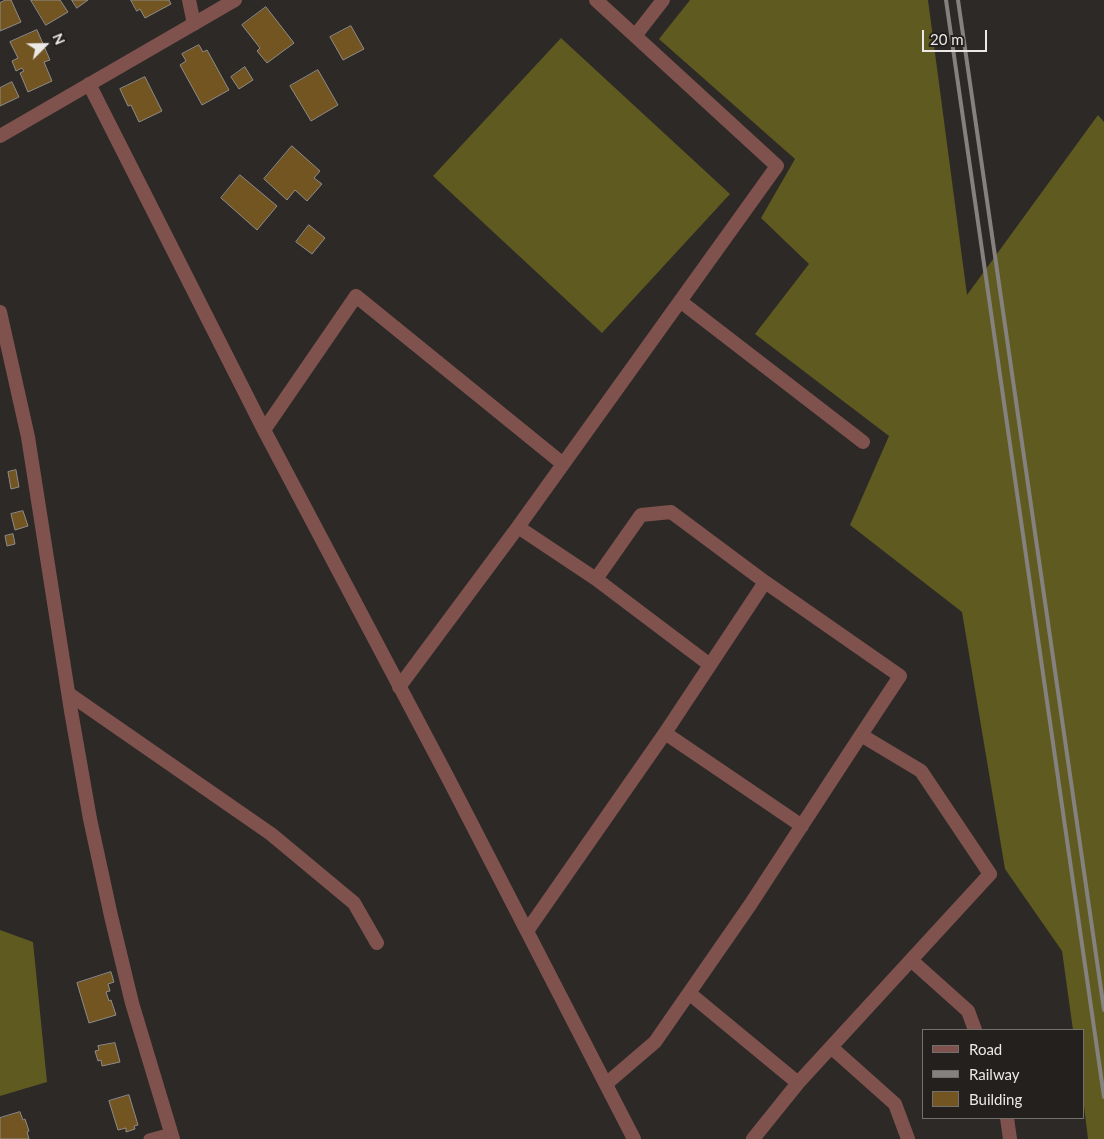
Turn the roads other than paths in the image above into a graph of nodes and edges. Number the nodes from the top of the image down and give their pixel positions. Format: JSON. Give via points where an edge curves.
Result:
{"nodes":[{"id":1,"x":189,"y":0,"type":"edge"},
{"id":2,"x":236,"y":0,"type":"edge"},
{"id":3,"x":596,"y":0,"type":"edge"},
{"id":4,"x":663,"y":0,"type":"edge"},
{"id":5,"x":194,"y":24,"type":"junction"},
{"id":6,"x":635,"y":36,"type":"junction"},
{"id":7,"x":89,"y":84,"type":"junction"},
{"id":8,"x":0,"y":136,"type":"edge"},
{"id":9,"x":680,"y":301,"type":"junction"},
{"id":10,"x":0,"y":312,"type":"edge"},
{"id":11,"x":264,"y":430,"type":"junction"},
{"id":12,"x":863,"y":442,"type":"dead end"},
{"id":13,"x":563,"y":464,"type":"junction"},
{"id":14,"x":518,"y":526,"type":"junction"},
{"id":15,"x":596,"y":579,"type":"junction"},
{"id":16,"x":765,"y":582,"type":"junction"},
{"id":17,"x":710,"y":665,"type":"junction"},
{"id":18,"x":400,"y":688,"type":"junction"},
{"id":19,"x":69,"y":694,"type":"junction"},
{"id":20,"x":665,"y":733,"type":"junction"},
{"id":21,"x":861,"y":735,"type":"junction"},
{"id":22,"x":802,"y":826,"type":"junction"},
{"id":23,"x":527,"y":931,"type":"junction"},
{"id":24,"x":377,"y":943,"type":"dead end"},
{"id":25,"x":911,"y":960,"type":"junction"},
{"id":26,"x":689,"y":993,"type":"junction"},
{"id":27,"x":975,"y":1029,"type":"edge"},
{"id":28,"x":830,"y":1047,"type":"junction"},
{"id":29,"x":798,"y":1083,"type":"junction"},
{"id":30,"x":606,"y":1084,"type":"junction"},
{"id":31,"x":1007,"y":1119,"type":"edge"},
{"id":32,"x":172,"y":1136,"type":"edge"},
{"id":33,"x":149,"y":1139,"type":"edge"},
{"id":34,"x":634,"y":1139,"type":"edge"},
{"id":35,"x":753,"y":1139,"type":"edge"},
{"id":36,"x":908,"y":1139,"type":"edge"},
{"id":37,"x":1010,"y":1139,"type":"edge"}],
"edges":[{"from":1,"to":5,"type":"street"},
{"from":2,"to":5,"type":"street"},
{"from":3,"to":6,"type":"street"},
{"from":4,"to":6,"type":"street"},
{"from":5,"to":7,"type":"street"},
{"from":6,"to":9,"type":"street","via":[[777,166]]},
{"from":7,"to":8,"type":"street"},
{"from":7,"to":11,"type":"street"},
{"from":9,"to":12,"type":"street"},
{"from":9,"to":13,"type":"street"},
{"from":10,"to":19,"type":"street","via":[[28,437]]},
{"from":11,"to":13,"type":"street","via":[[356,296]]},
{"from":11,"to":18,"type":"street"},
{"from":13,"to":14,"type":"street"},
{"from":14,"to":15,"type":"street"},
{"from":14,"to":18,"type":"street"},
{"from":15,"to":16,"type":"street","via":[[641,515],[671,512]]},
{"from":15,"to":17,"type":"street"},
{"from":16,"to":17,"type":"street"},
{"from":16,"to":21,"type":"street","via":[[900,676]]},
{"from":17,"to":20,"type":"street"},
{"from":18,"to":23,"type":"street"},
{"from":19,"to":24,"type":"street","via":[[271,834],[354,903]]},
{"from":19,"to":32,"type":"street","via":[[111,916],[132,1003]]},
{"from":20,"to":22,"type":"street"},
{"from":20,"to":23,"type":"street"},
{"from":21,"to":22,"type":"street"},
{"from":21,"to":25,"type":"street","via":[[921,770],[990,874]]},
{"from":22,"to":26,"type":"street"},
{"from":23,"to":30,"type":"street"},
{"from":25,"to":27,"type":"street","via":[[968,1011]]},
{"from":25,"to":28,"type":"street"},
{"from":26,"to":29,"type":"street"},
{"from":26,"to":30,"type":"street","via":[[655,1042]]},
{"from":28,"to":29,"type":"street"},
{"from":28,"to":36,"type":"street","via":[[895,1104]]},
{"from":29,"to":35,"type":"street"},
{"from":30,"to":34,"type":"street"},
{"from":31,"to":37,"type":"street"},
{"from":32,"to":33,"type":"lane"}]}
